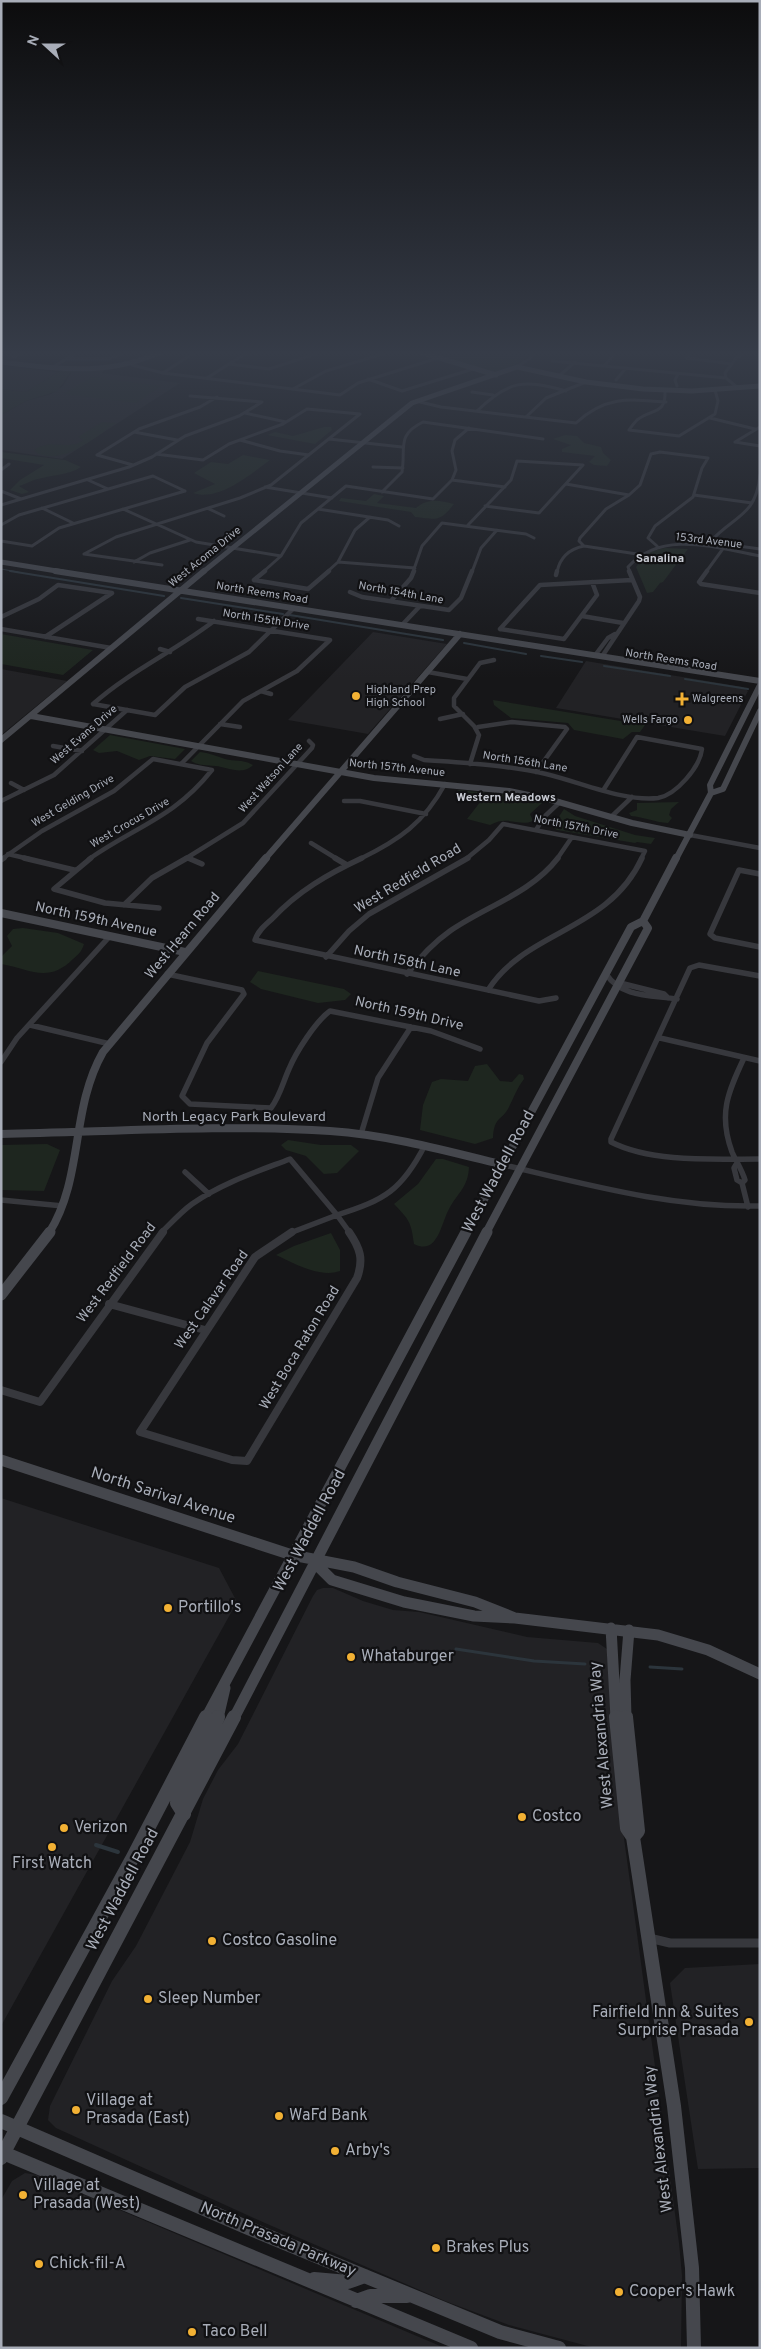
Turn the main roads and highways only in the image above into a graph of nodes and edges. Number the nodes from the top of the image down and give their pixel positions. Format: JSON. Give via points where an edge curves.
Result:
{"nodes":[{"id":1,"x":294,"y":608,"type":"road end"},
{"id":2,"x":402,"y":625,"type":"road end"},
{"id":3,"x":520,"y":644,"type":"road end"},
{"id":4,"x":600,"y":654,"type":"road end"},
{"id":5,"x":734,"y":734,"type":"road end"},
{"id":6,"x":739,"y":754,"type":"road end"},
{"id":7,"x":711,"y":793,"type":"junction"},
{"id":8,"x":690,"y":835,"type":"road end"},
{"id":9,"x":1,"y":1460,"type":"edge"},
{"id":10,"x":292,"y":1555,"type":"road end"},
{"id":11,"x":629,"y":1630,"type":"road end"},
{"id":12,"x":760,"y":1674,"type":"edge"},
{"id":13,"x":365,"y":2276,"type":"road end"},
{"id":14,"x":414,"y":2296,"type":"road end"}],
"edges":[{"from":1,"to":2,"type":"main road","name":"North Reems Road"},
{"from":3,"to":4,"type":"main road","name":"North Reems Road"},
{"from":5,"to":7,"type":"main road","name":"West Waddell Road","via":[[710,785]]},
{"from":6,"to":7,"type":"main road","name":"West Waddell Road","via":[[723,789]]},
{"from":7,"to":8,"type":"main road","name":"West Waddell Road"},
{"from":9,"to":10,"type":"main road","name":"North Sarival Avenue"},
{"from":11,"to":12,"type":"main road","name":"North Sarival Avenue","via":[[684,1641]]},
{"from":13,"to":14,"type":"main road","name":"North Prasada Parkway"}]}
